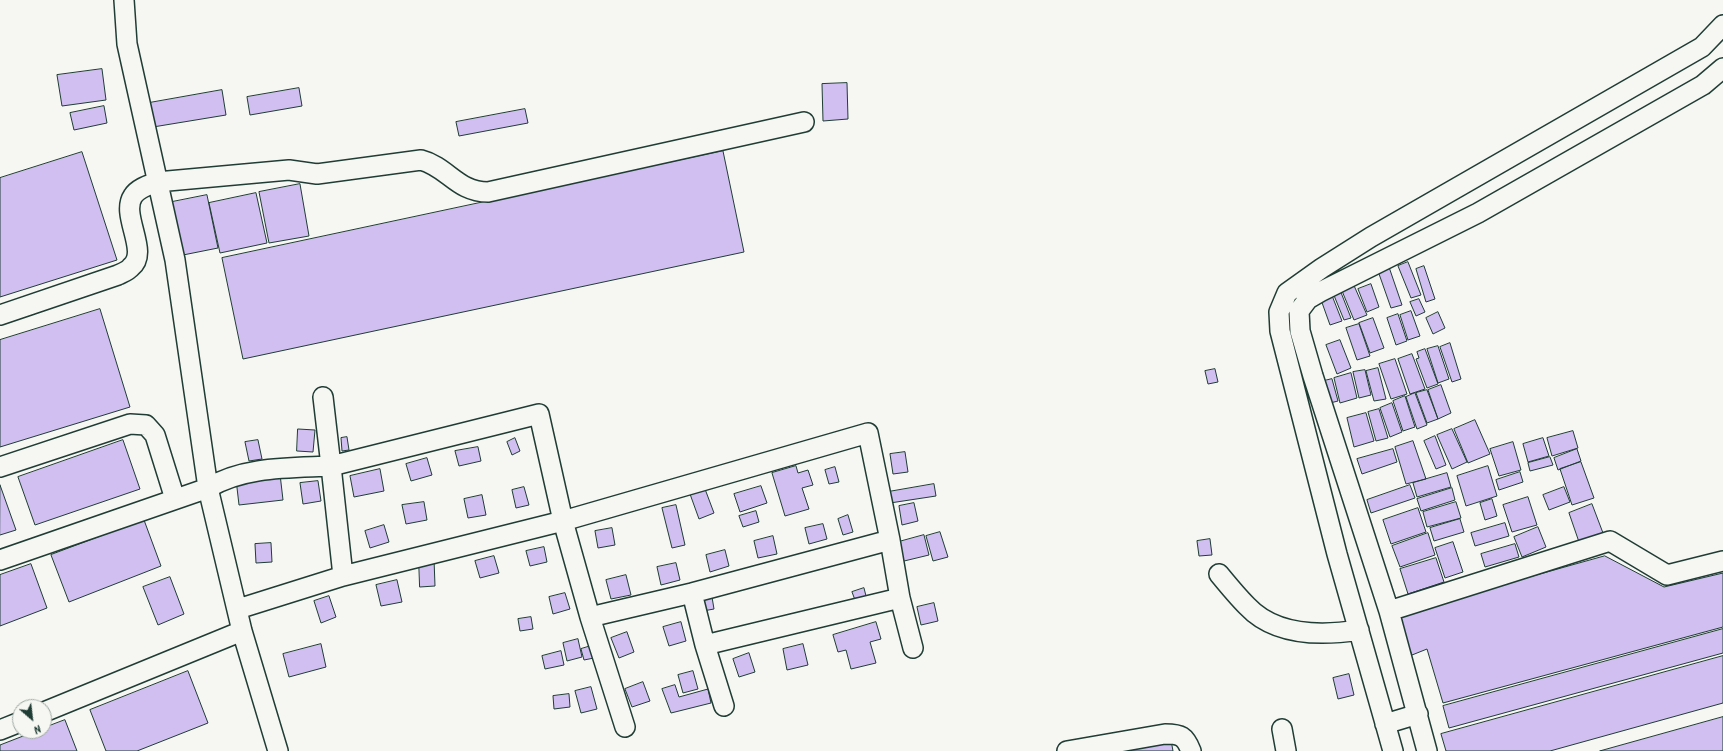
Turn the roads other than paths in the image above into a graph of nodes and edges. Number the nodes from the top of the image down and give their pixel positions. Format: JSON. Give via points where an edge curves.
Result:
{"nodes":[{"id":1,"x":124,"y":0,"type":"edge"},
{"id":2,"x":1723,"y":25,"type":"edge"},
{"id":3,"x":1723,"y":68,"type":"edge"},
{"id":4,"x":804,"y":122,"type":"dead end"},
{"id":5,"x":157,"y":182,"type":"junction"},
{"id":6,"x":0,"y":315,"type":"edge"},
{"id":7,"x":323,"y":397,"type":"dead end"},
{"id":8,"x":331,"y":466,"type":"junction"},
{"id":9,"x":0,"y":467,"type":"edge"},
{"id":10,"x":208,"y":488,"type":"junction"},
{"id":11,"x":175,"y":499,"type":"junction"},
{"id":12,"x":563,"y":521,"type":"junction"},
{"id":13,"x":890,"y":540,"type":"junction"},
{"id":14,"x":0,"y":560,"type":"edge"},
{"id":15,"x":1723,"y":561,"type":"edge"},
{"id":16,"x":1219,"y":574,"type":"dead end"},
{"id":17,"x":343,"y":576,"type":"junction"},
{"id":18,"x":692,"y":593,"type":"junction"},
{"id":19,"x":900,"y":598,"type":"junction"},
{"id":20,"x":238,"y":609,"type":"junction"},
{"id":21,"x":1389,"y":611,"type":"junction"},
{"id":22,"x":590,"y":617,"type":"junction"},
{"id":23,"x":1359,"y":630,"type":"junction"},
{"id":24,"x":242,"y":631,"type":"junction"},
{"id":25,"x":705,"y":645,"type":"junction"},
{"id":26,"x":913,"y":648,"type":"dead end"},
{"id":27,"x":724,"y":706,"type":"dead end"},
{"id":28,"x":52,"y":709,"type":"edge"},
{"id":29,"x":1418,"y":714,"type":"junction"},
{"id":30,"x":1385,"y":724,"type":"junction"},
{"id":31,"x":12,"y":725,"type":"edge"},
{"id":32,"x":625,"y":726,"type":"dead end"},
{"id":33,"x":1282,"y":729,"type":"dead end"},
{"id":34,"x":0,"y":730,"type":"edge"},
{"id":35,"x":278,"y":751,"type":"edge"},
{"id":36,"x":1067,"y":751,"type":"edge"},
{"id":37,"x":1191,"y":751,"type":"edge"},
{"id":38,"x":1286,"y":751,"type":"edge"},
{"id":39,"x":1393,"y":751,"type":"edge"},
{"id":40,"x":1427,"y":751,"type":"edge"}],
"edges":[{"from":1,"to":5,"type":"street","via":[[127,44]]},
{"from":2,"to":23,"type":"street","via":[[1702,47],[1372,237],[1287,293],[1279,312],[1280,331]]},
{"from":3,"to":21,"type":"street","via":[[1703,85],[1478,213],[1320,292],[1308,299],[1299,311],[1298,324],[1313,376]]},
{"from":4,"to":5,"type":"street","via":[[488,192],[476,192],[466,188],[430,162],[421,160],[316,174],[290,170]]},
{"from":5,"to":6,"type":"street","via":[[133,195],[129,205],[138,255],[132,267],[118,275]]},
{"from":5,"to":10,"type":"street","via":[[175,260]]},
{"from":7,"to":8,"type":"street"},
{"from":8,"to":10,"type":"street","via":[[255,472],[220,481]]},
{"from":8,"to":12,"type":"street","via":[[539,414]]},
{"from":8,"to":17,"type":"street"},
{"from":9,"to":11,"type":"street","via":[[130,424],[146,425],[155,435]]},
{"from":10,"to":11,"type":"street"},
{"from":10,"to":20,"type":"street"},
{"from":11,"to":14,"type":"street"},
{"from":12,"to":13,"type":"street","via":[[868,433]]},
{"from":12,"to":17,"type":"street"},
{"from":12,"to":22,"type":"street"},
{"from":13,"to":18,"type":"street"},
{"from":13,"to":19,"type":"street"},
{"from":15,"to":21,"type":"street","via":[[1667,575],[1610,541]]},
{"from":16,"to":23,"type":"street","via":[[1247,607],[1284,629],[1309,633]]},
{"from":17,"to":20,"type":"street"},
{"from":18,"to":22,"type":"street"},
{"from":18,"to":25,"type":"street"},
{"from":19,"to":25,"type":"street"},
{"from":19,"to":26,"type":"street"},
{"from":20,"to":24,"type":"street"},
{"from":21,"to":29,"type":"street"},
{"from":22,"to":32,"type":"street"},
{"from":23,"to":30,"type":"street"},
{"from":24,"to":28,"type":"street"},
{"from":24,"to":35,"type":"street"},
{"from":25,"to":27,"type":"street"},
{"from":29,"to":30,"type":"street"},
{"from":29,"to":40,"type":"street"},
{"from":30,"to":39,"type":"street"},
{"from":31,"to":34,"type":"street"},
{"from":33,"to":38,"type":"street"},
{"from":36,"to":37,"type":"street","via":[[1177,734],[1187,740]]}]}
